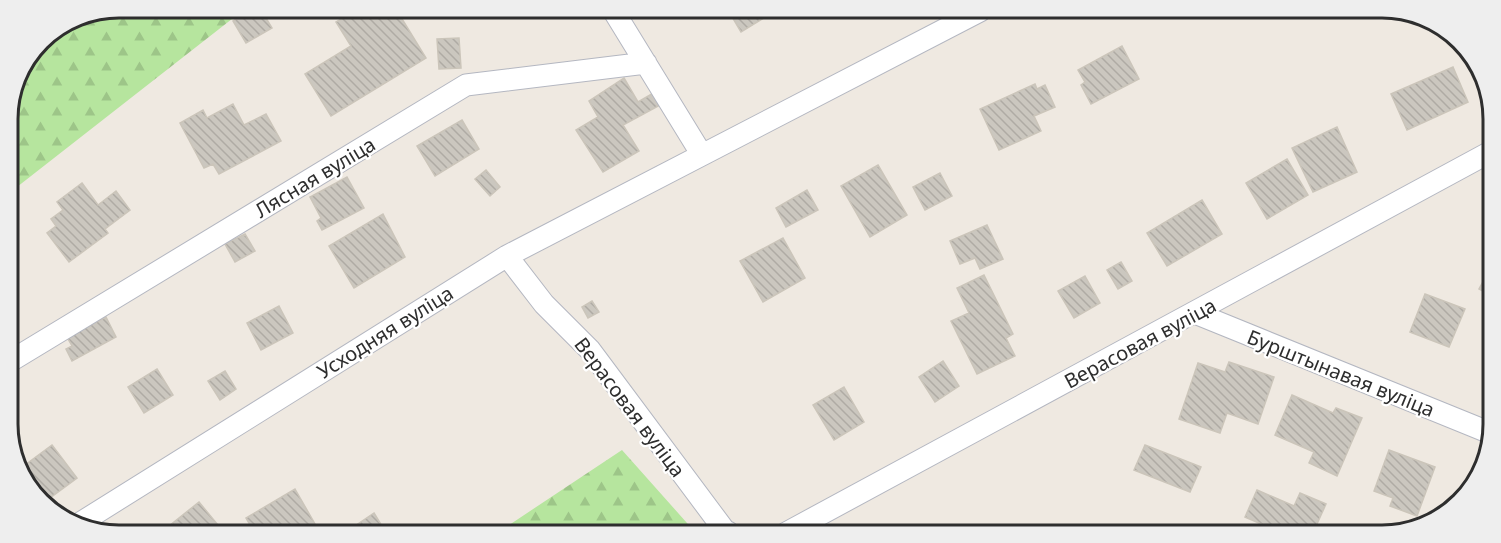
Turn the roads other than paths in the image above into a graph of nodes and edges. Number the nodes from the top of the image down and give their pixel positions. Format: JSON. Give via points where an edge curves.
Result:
{"nodes":[{"id":1,"x":618,"y":18,"type":"edge"},
{"id":2,"x":966,"y":18,"type":"edge"},
{"id":3,"x":646,"y":63,"type":"junction"},
{"id":4,"x":702,"y":154,"type":"junction"},
{"id":5,"x":1483,"y":156,"type":"edge"},
{"id":6,"x":507,"y":256,"type":"junction"},
{"id":7,"x":1195,"y":313,"type":"junction"},
{"id":8,"x":18,"y":357,"type":"edge"},
{"id":9,"x":1483,"y":430,"type":"edge"},
{"id":10,"x":86,"y":519,"type":"edge"},
{"id":11,"x":721,"y":525,"type":"edge"},
{"id":12,"x":801,"y":525,"type":"edge"}],
"edges":[{"from":1,"to":3,"type":"street"},
{"from":2,"to":4,"type":"street","name":"Усходняя вуліца"},
{"from":3,"to":4,"type":"street"},
{"from":3,"to":8,"type":"street","name":"Лясная вуліца","via":[[466,85]]},
{"from":4,"to":6,"type":"street","name":"Усходняя вуліца"},
{"from":5,"to":7,"type":"street","name":"Верасовая вуліца"},
{"from":6,"to":10,"type":"street","name":"Усходняя вуліца"},
{"from":6,"to":11,"type":"street","name":"Верасовая вуліца","via":[[544,304],[590,350]]},
{"from":7,"to":9,"type":"street","name":"Бурштынавая вуліца"},
{"from":7,"to":12,"type":"street","name":"Верасовая вуліца"}]}
